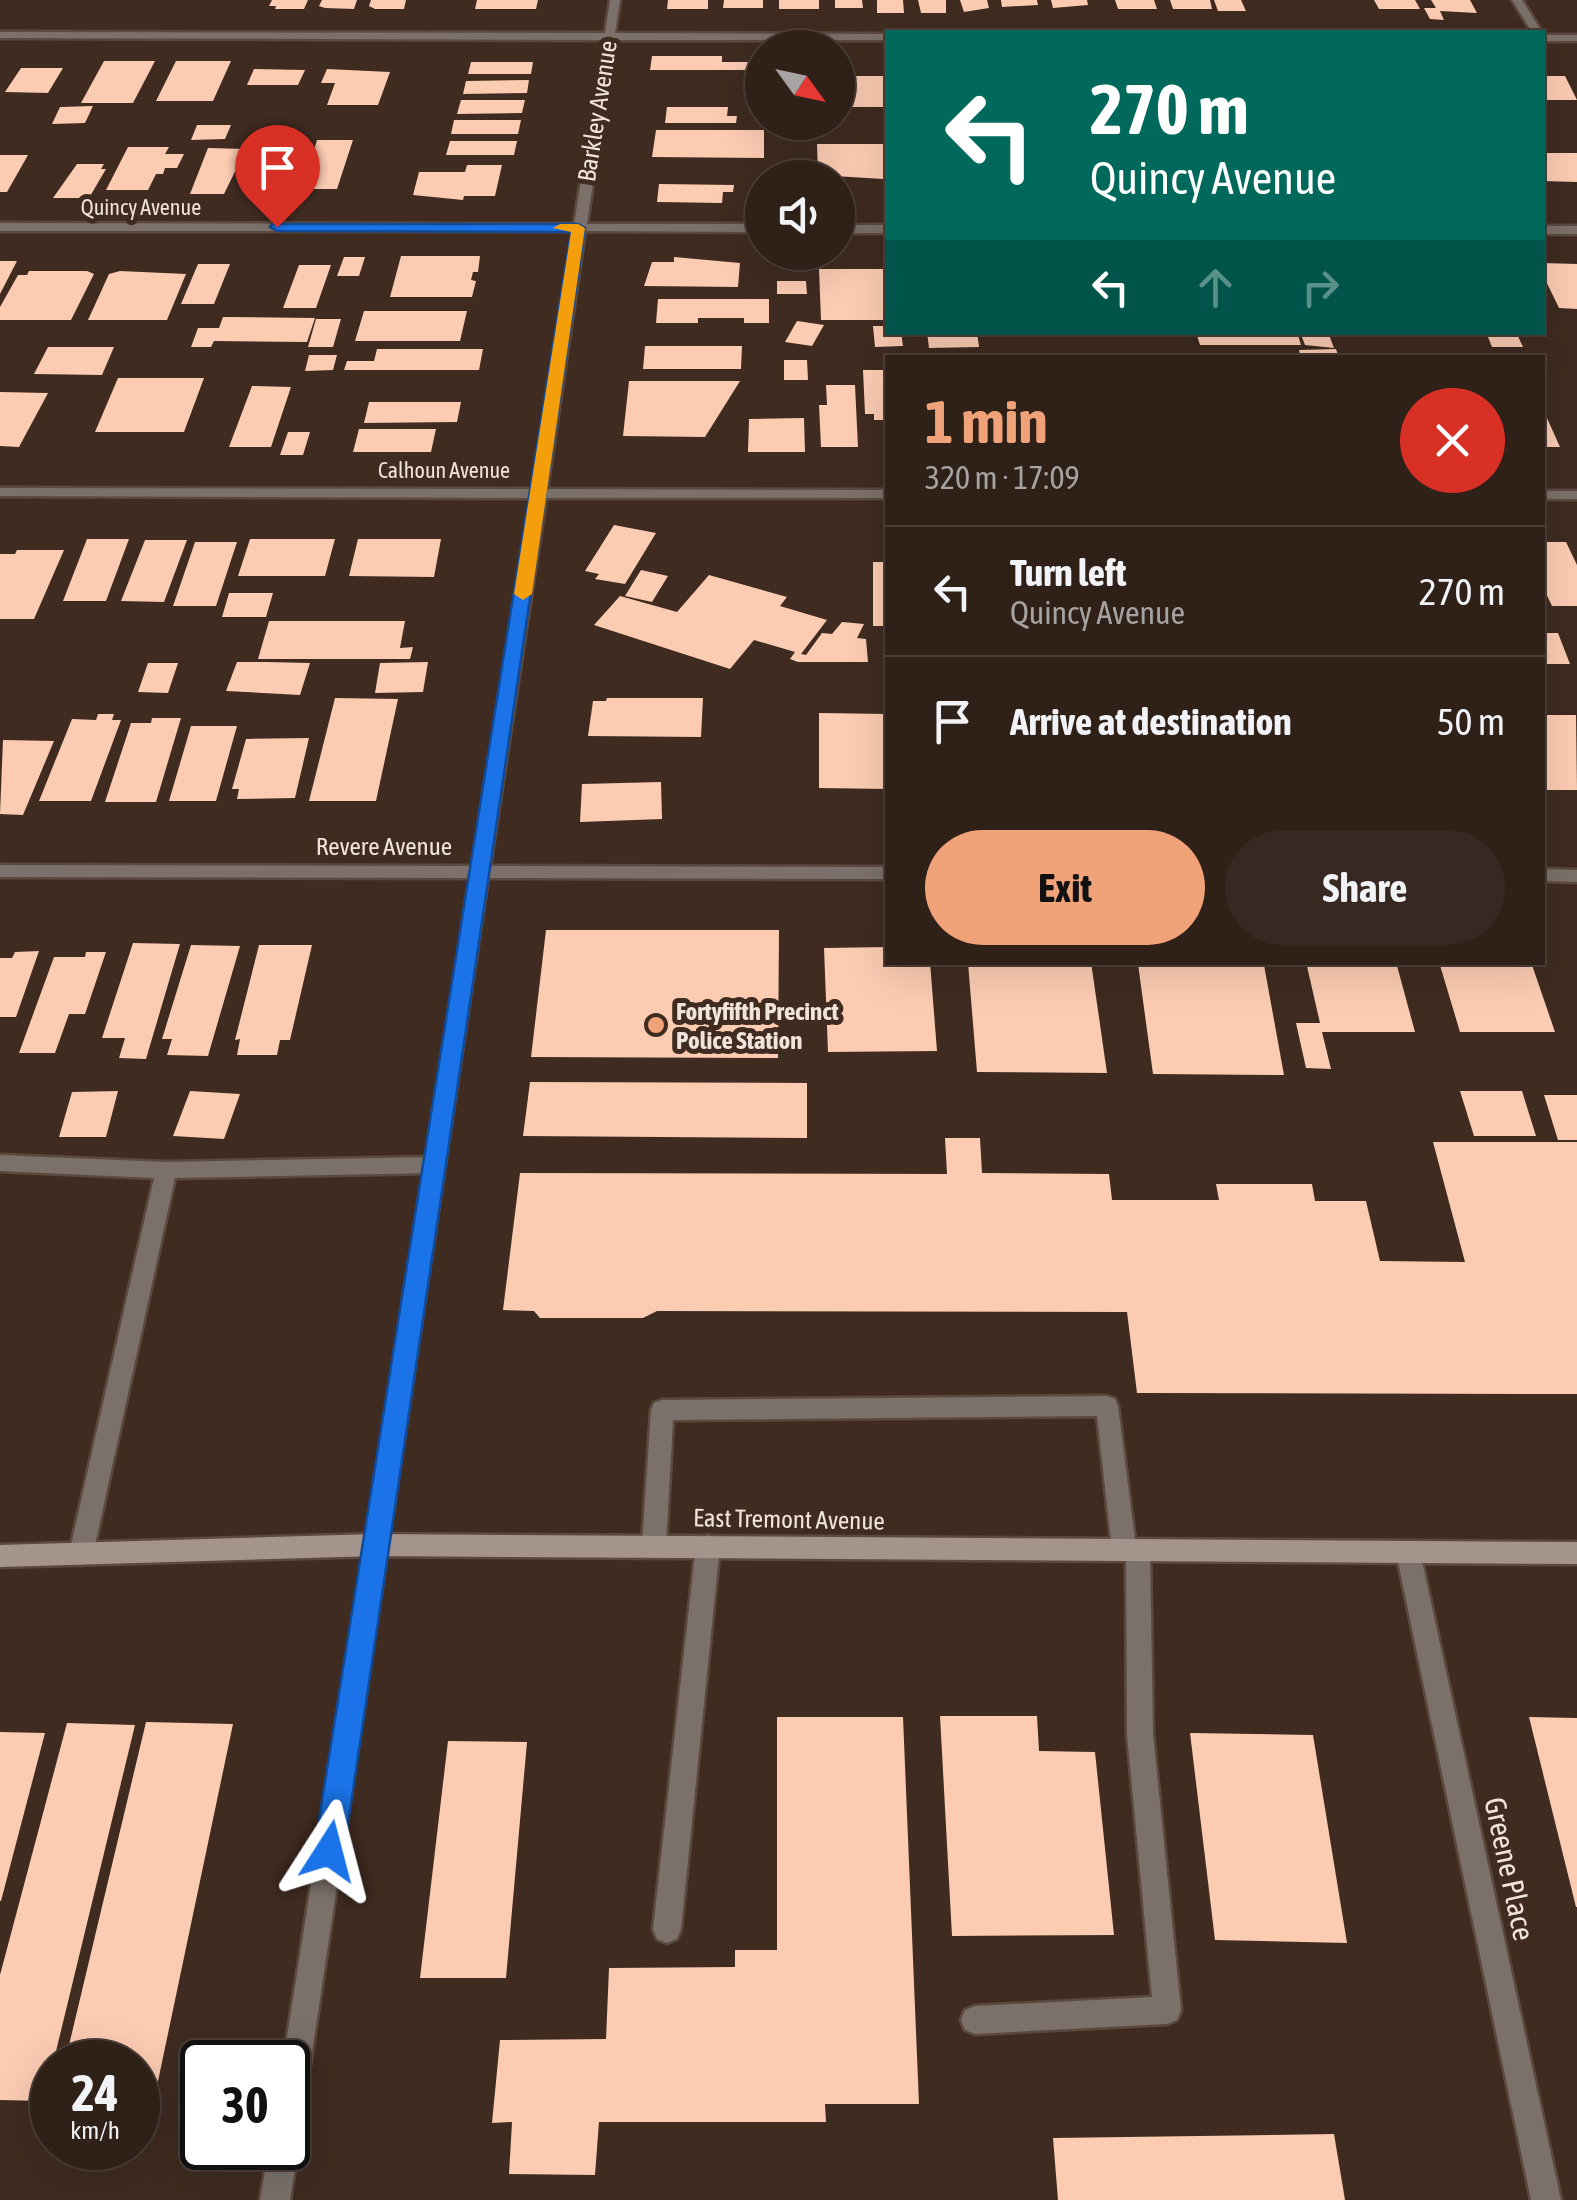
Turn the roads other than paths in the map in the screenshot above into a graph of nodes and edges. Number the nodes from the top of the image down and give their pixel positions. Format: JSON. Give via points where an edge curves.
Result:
{"nodes":[{"id":1,"x":615,"y":0,"type":"edge"},
{"id":2,"x":1517,"y":0,"type":"edge"},
{"id":3,"x":1537,"y":30,"type":"edge"},
{"id":4,"x":0,"y":35,"type":"edge"},
{"id":5,"x":610,"y":36,"type":"junction"},
{"id":6,"x":885,"y":37,"type":"edge"},
{"id":7,"x":1545,"y":38,"type":"edge"},
{"id":8,"x":1577,"y":38,"type":"edge"},
{"id":9,"x":0,"y":227,"type":"edge"},
{"id":10,"x":578,"y":228,"type":"junction"},
{"id":11,"x":745,"y":228,"type":"edge"},
{"id":12,"x":855,"y":228,"type":"edge"},
{"id":13,"x":885,"y":229,"type":"edge"},
{"id":14,"x":1545,"y":230,"type":"edge"},
{"id":15,"x":1577,"y":230,"type":"edge"},
{"id":16,"x":0,"y":492,"type":"edge"},
{"id":17,"x":539,"y":493,"type":"junction"},
{"id":18,"x":885,"y":494,"type":"edge"},
{"id":19,"x":1545,"y":495,"type":"edge"},
{"id":20,"x":1577,"y":495,"type":"edge"},
{"id":21,"x":0,"y":871,"type":"edge"},
{"id":22,"x":479,"y":871,"type":"junction"},
{"id":23,"x":885,"y":872,"type":"edge"},
{"id":24,"x":1545,"y":875,"type":"edge"},
{"id":25,"x":1577,"y":876,"type":"edge"},
{"id":26,"x":0,"y":1162,"type":"edge"},
{"id":27,"x":434,"y":1165,"type":"junction"},
{"id":28,"x":166,"y":1170,"type":"junction"},
{"id":29,"x":376,"y":1544,"type":"junction"},
{"id":30,"x":654,"y":1545,"type":"junction"},
{"id":31,"x":708,"y":1546,"type":"junction"},
{"id":32,"x":1131,"y":1550,"type":"junction"},
{"id":33,"x":1408,"y":1552,"type":"junction"},
{"id":34,"x":1577,"y":1553,"type":"edge"},
{"id":35,"x":81,"y":1554,"type":"junction"},
{"id":36,"x":0,"y":1556,"type":"edge"},
{"id":37,"x":667,"y":1929,"type":"dead end"},
{"id":38,"x":974,"y":2020,"type":"dead end"},
{"id":39,"x":300,"y":2040,"type":"edge"},
{"id":40,"x":280,"y":2170,"type":"edge"},
{"id":41,"x":275,"y":2200,"type":"edge"},
{"id":42,"x":1546,"y":2200,"type":"edge"}],
"edges":[{"from":1,"to":5,"type":"street","name":"Barkley Avenue"},
{"from":2,"to":3,"type":"street"},
{"from":4,"to":5,"type":"street"},
{"from":5,"to":6,"type":"street"},
{"from":5,"to":10,"type":"street","name":"Barkley Avenue"},
{"from":7,"to":8,"type":"street"},
{"from":9,"to":10,"type":"street","name":"Quincy Avenue"},
{"from":10,"to":11,"type":"street","name":"Quincy Avenue"},
{"from":10,"to":17,"type":"street","name":"Barkley Avenue"},
{"from":12,"to":13,"type":"street"},
{"from":14,"to":15,"type":"street"},
{"from":16,"to":17,"type":"street","name":"Calhoun Avenue"},
{"from":17,"to":18,"type":"street","name":"Calhoun Avenue"},
{"from":17,"to":22,"type":"street","name":"Barkley Avenue"},
{"from":19,"to":20,"type":"street"},
{"from":21,"to":22,"type":"street","name":"Revere Avenue"},
{"from":22,"to":23,"type":"street","name":"Revere Avenue"},
{"from":22,"to":27,"type":"street","name":"Barkley Avenue"},
{"from":24,"to":25,"type":"street"},
{"from":26,"to":28,"type":"street"},
{"from":27,"to":28,"type":"street"},
{"from":27,"to":29,"type":"street","name":"Barkley Avenue"},
{"from":28,"to":35,"type":"street"},
{"from":29,"to":30,"type":"main road","name":"East Tremont Avenue"},
{"from":29,"to":35,"type":"main road","name":"East Tremont Avenue"},
{"from":29,"to":39,"type":"street","name":"Barkley Avenue"},
{"from":30,"to":31,"type":"main road","name":"East Tremont Avenue"},
{"from":30,"to":32,"type":"street","via":[[662,1410],[1107,1406]]},
{"from":31,"to":32,"type":"main road","name":"East Tremont Avenue"},
{"from":31,"to":37,"type":"street"},
{"from":32,"to":33,"type":"main road","name":"East Tremont Avenue"},
{"from":32,"to":38,"type":"street","via":[[1140,1734],[1167,2010]]},
{"from":33,"to":34,"type":"main road","name":"East Tremont Avenue"},
{"from":33,"to":42,"type":"street","name":"Greene Place"},
{"from":35,"to":36,"type":"main road","name":"East Tremont Avenue"},
{"from":40,"to":41,"type":"street"}]}
